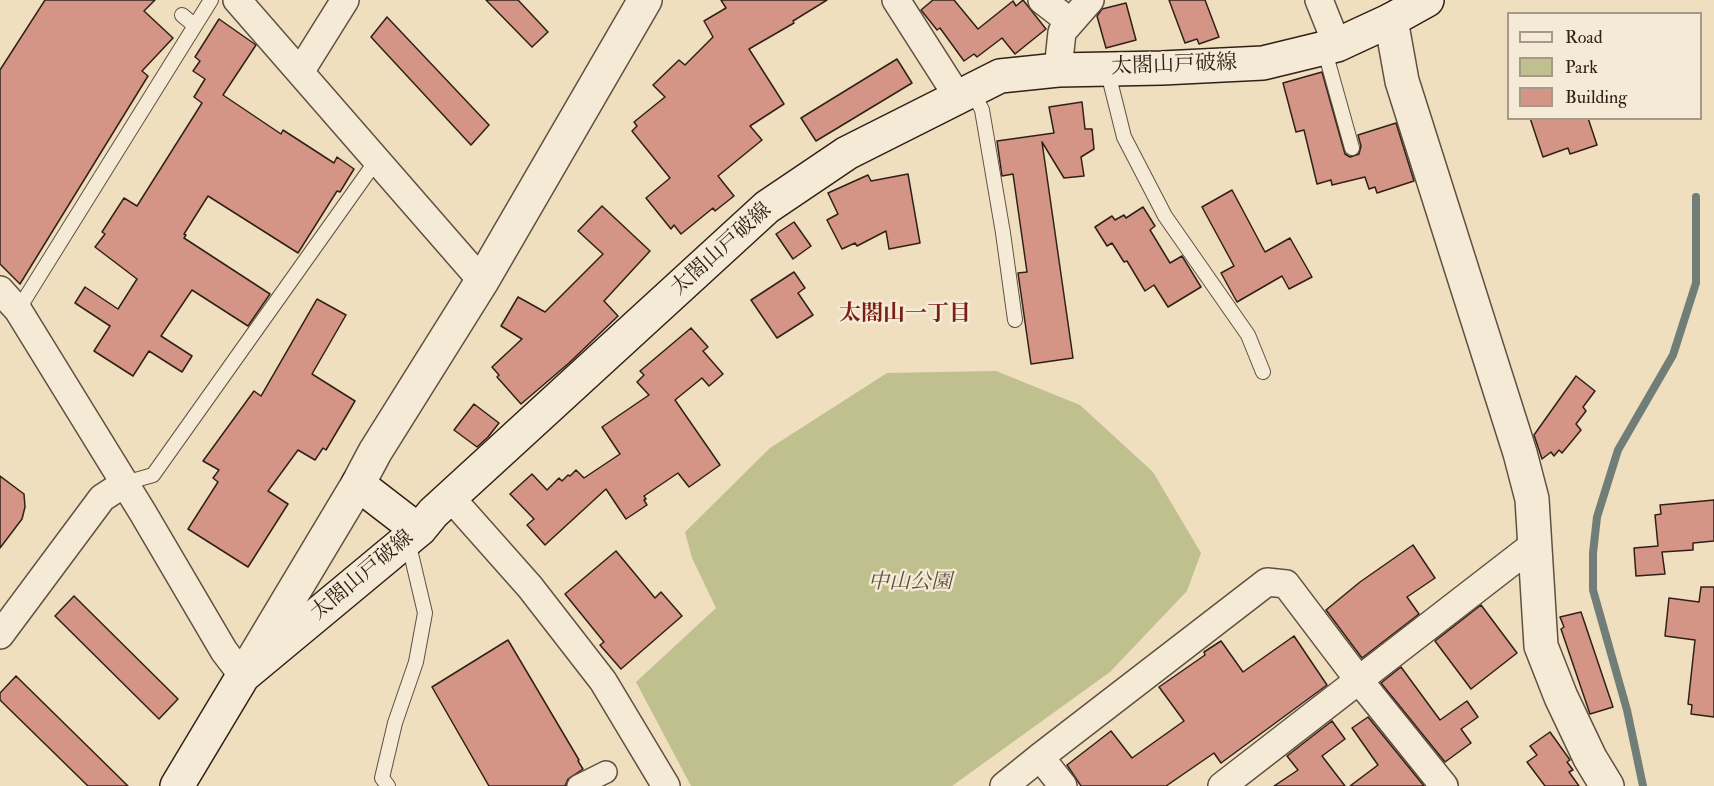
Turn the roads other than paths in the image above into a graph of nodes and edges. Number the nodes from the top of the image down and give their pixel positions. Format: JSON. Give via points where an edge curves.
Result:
{"nodes":[{"id":1,"x":211,"y":0,"type":"edge"},
{"id":2,"x":237,"y":0,"type":"edge"},
{"id":3,"x":345,"y":0,"type":"edge"},
{"id":4,"x":645,"y":0,"type":"edge"},
{"id":5,"x":896,"y":0,"type":"edge"},
{"id":6,"x":1042,"y":0,"type":"edge"},
{"id":7,"x":1090,"y":0,"type":"edge"},
{"id":8,"x":1319,"y":0,"type":"edge"},
{"id":9,"x":1427,"y":0,"type":"edge"},
{"id":10,"x":182,"y":15,"type":"dead end"},
{"id":11,"x":1391,"y":20,"type":"junction"},
{"id":12,"x":1069,"y":21,"type":"junction"},
{"id":13,"x":194,"y":25,"type":"junction"},
{"id":14,"x":1330,"y":46,"type":"junction"},
{"id":15,"x":1107,"y":69,"type":"junction"},
{"id":16,"x":1058,"y":70,"type":"junction"},
{"id":17,"x":300,"y":72,"type":"junction"},
{"id":18,"x":965,"y":93,"type":"junction"},
{"id":19,"x":1352,"y":148,"type":"dead end"},
{"id":20,"x":376,"y":161,"type":"junction"},
{"id":21,"x":482,"y":281,"type":"junction"},
{"id":22,"x":9,"y":300,"type":"edge"},
{"id":23,"x":1015,"y":320,"type":"dead end"},
{"id":24,"x":1263,"y":372,"type":"dead end"},
{"id":25,"x":125,"y":483,"type":"junction"},
{"id":26,"x":358,"y":484,"type":"junction"},
{"id":27,"x":451,"y":498,"type":"junction"},
{"id":28,"x":414,"y":534,"type":"junction"},
{"id":29,"x":1536,"y":543,"type":"junction"},
{"id":30,"x":0,"y":635,"type":"edge"},
{"id":31,"x":243,"y":676,"type":"junction"},
{"id":32,"x":1358,"y":679,"type":"junction"},
{"id":33,"x":1040,"y":757,"type":"junction"},
{"id":34,"x":606,"y":772,"type":"dead end"},
{"id":35,"x":1240,"y":781,"type":"edge"},
{"id":36,"x":177,"y":786,"type":"edge"},
{"id":37,"x":388,"y":786,"type":"edge"},
{"id":38,"x":578,"y":786,"type":"edge"},
{"id":39,"x":666,"y":786,"type":"edge"},
{"id":40,"x":1004,"y":786,"type":"edge"},
{"id":41,"x":1062,"y":786,"type":"edge"},
{"id":42,"x":1444,"y":786,"type":"edge"},
{"id":43,"x":1607,"y":786,"type":"edge"}],
"edges":[{"from":1,"to":13,"type":"lane"},
{"from":2,"to":17,"type":"street"},
{"from":3,"to":17,"type":"street"},
{"from":4,"to":21,"type":"street"},
{"from":5,"to":18,"type":"street"},
{"from":6,"to":12,"type":"street"},
{"from":7,"to":12,"type":"street"},
{"from":8,"to":14,"type":"street"},
{"from":9,"to":11,"type":"street","name":"太閤山戸破線"},
{"from":10,"to":13,"type":"lane"},
{"from":11,"to":14,"type":"street","name":"太閤山戸破線"},
{"from":11,"to":29,"type":"street","via":[[1402,81],[1520,453],[1532,499]]},
{"from":12,"to":16,"type":"street","via":[[1062,32]]},
{"from":13,"to":22,"type":"lane"},
{"from":14,"to":15,"type":"street","name":"太閤山戸破線","via":[[1263,63]]},
{"from":14,"to":19,"type":"lane"},
{"from":15,"to":16,"type":"street","name":"太閤山戸破線"},
{"from":15,"to":24,"type":"lane","via":[[1124,136],[1165,216],[1248,335]]},
{"from":16,"to":18,"type":"street","name":"太閤山戸破線","via":[[1000,76]]},
{"from":17,"to":20,"type":"street"},
{"from":18,"to":23,"type":"lane","via":[[982,110]]},
{"from":18,"to":27,"type":"street","name":"太閤山戸破線","via":[[847,153],[767,207]]},
{"from":20,"to":21,"type":"street"},
{"from":20,"to":25,"type":"lane","via":[[153,475]]},
{"from":21,"to":26,"type":"street"},
{"from":22,"to":25,"type":"street"},
{"from":25,"to":30,"type":"street","via":[[102,498]]},
{"from":25,"to":31,"type":"street","via":[[224,651]]},
{"from":26,"to":28,"type":"street","via":[[406,521]]},
{"from":26,"to":31,"type":"street"},
{"from":27,"to":28,"type":"street","name":"太閤山戸破線"},
{"from":27,"to":39,"type":"street","via":[[530,587],[603,681]]},
{"from":28,"to":31,"type":"street","name":"太閤山戸破線"},
{"from":28,"to":37,"type":"lane","via":[[425,614],[416,662],[382,778]]},
{"from":29,"to":32,"type":"street"},
{"from":29,"to":43,"type":"street","via":[[1541,646],[1561,697]]},
{"from":31,"to":36,"type":"street","name":"太閤山戸破線"},
{"from":32,"to":33,"type":"street","via":[[1286,584],[1267,582]]},
{"from":32,"to":35,"type":"street"},
{"from":32,"to":42,"type":"street"},
{"from":33,"to":40,"type":"street"},
{"from":33,"to":41,"type":"street"},
{"from":34,"to":38,"type":"street"}]}
